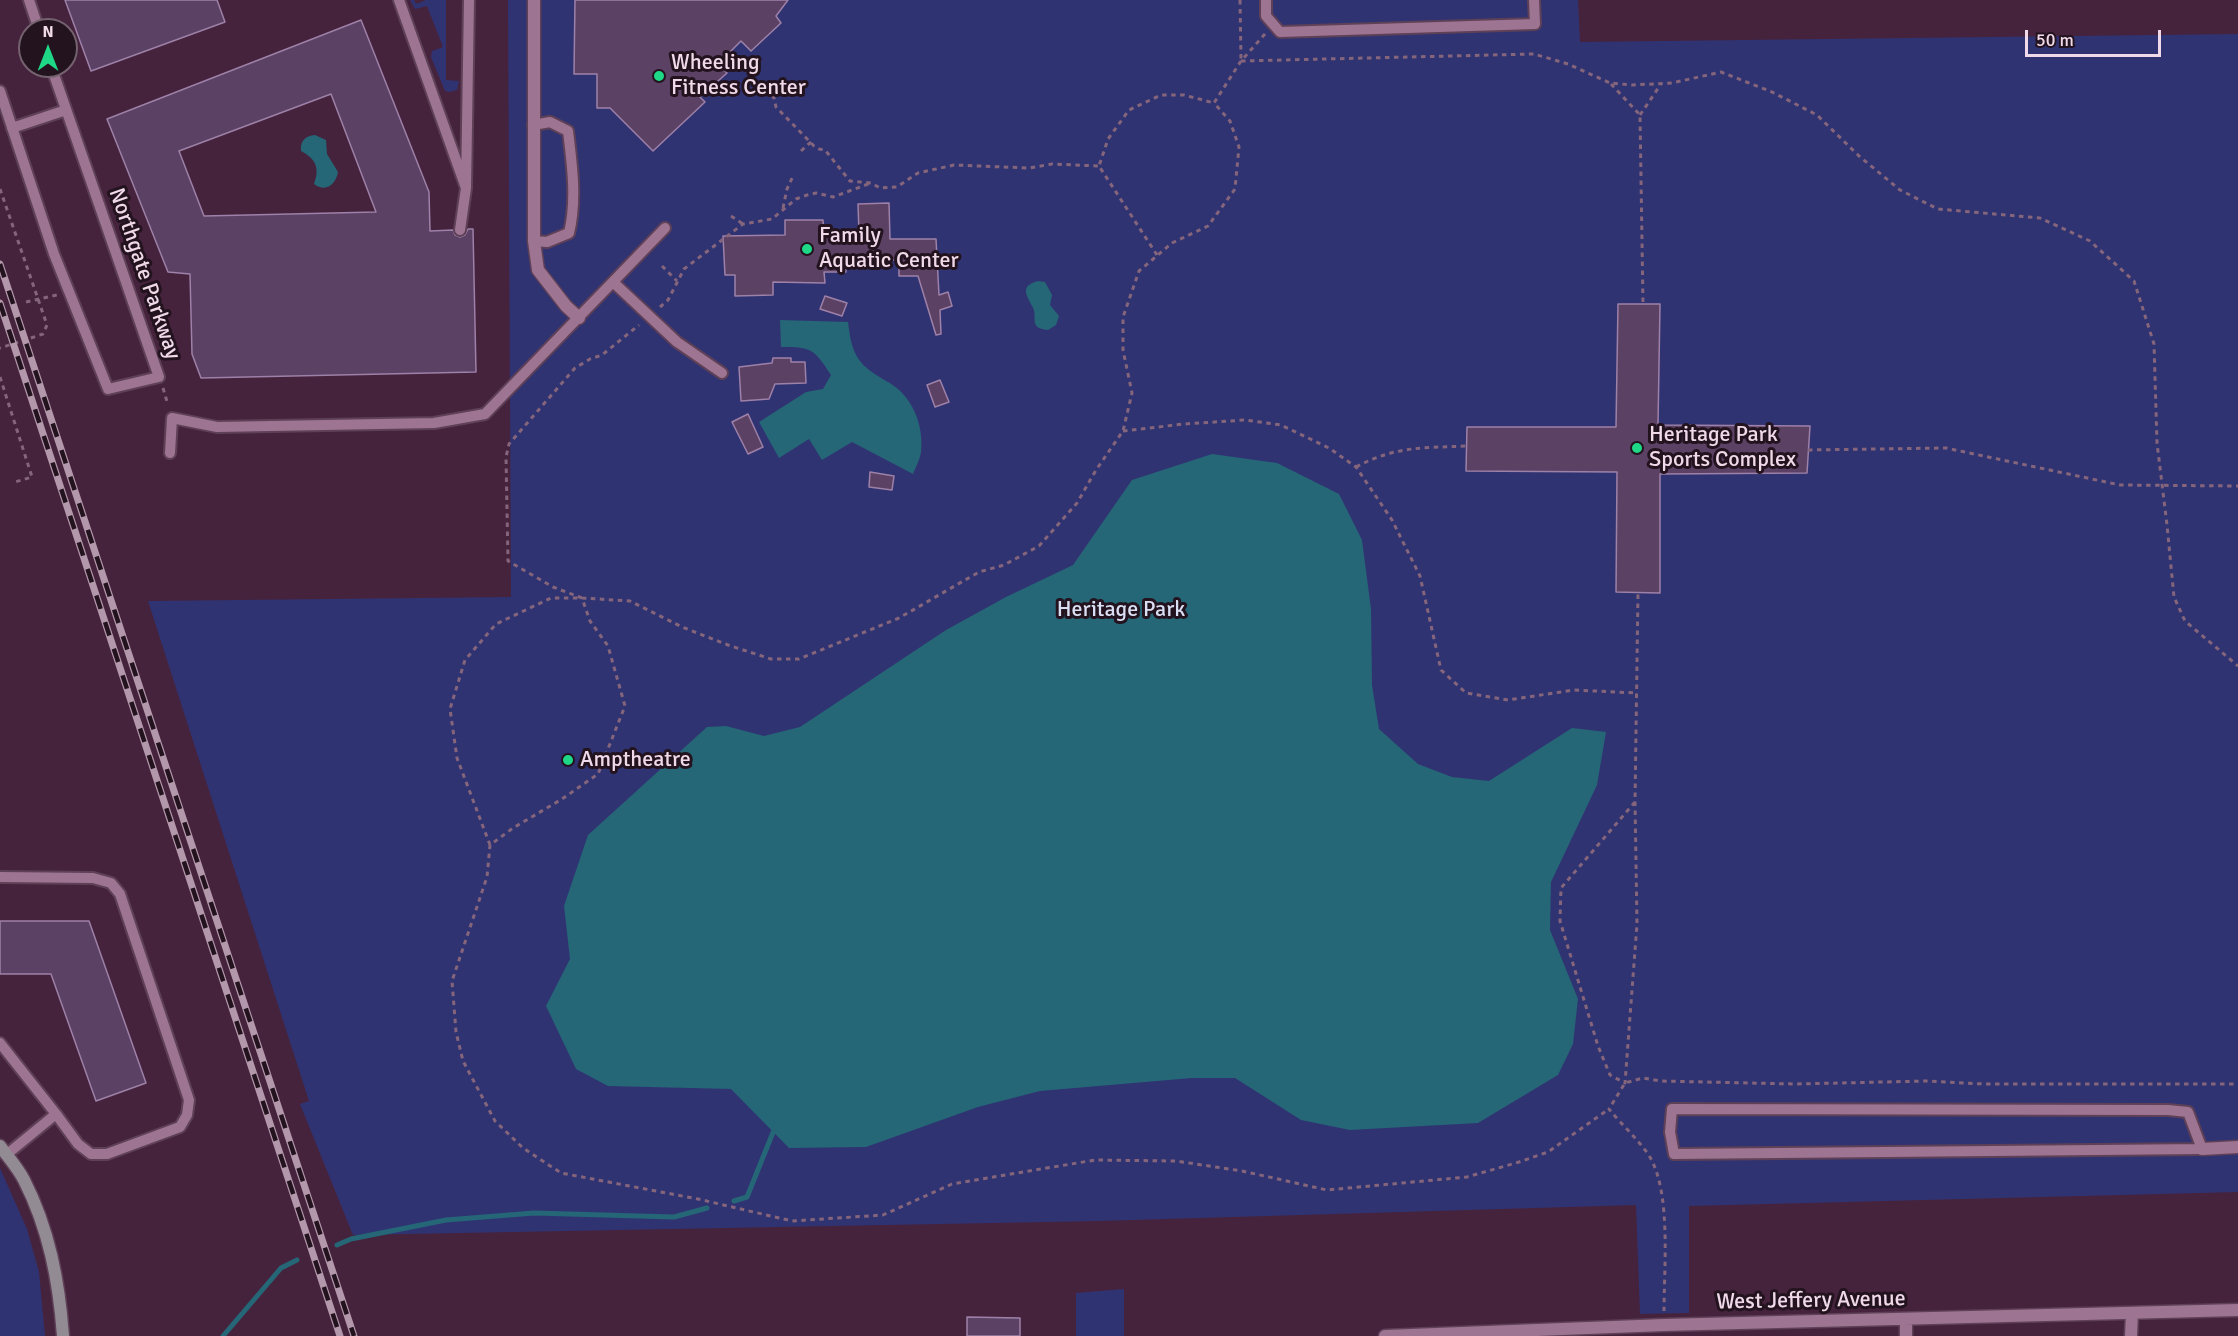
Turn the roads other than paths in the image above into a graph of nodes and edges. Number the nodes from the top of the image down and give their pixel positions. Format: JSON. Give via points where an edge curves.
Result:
{"nodes":[{"id":1,"x":29,"y":0,"type":"edge"},
{"id":2,"x":399,"y":0,"type":"edge"},
{"id":3,"x":469,"y":0,"type":"edge"},
{"id":4,"x":534,"y":0,"type":"edge"},
{"id":5,"x":1266,"y":0,"type":"edge"},
{"id":6,"x":1534,"y":0,"type":"edge"},
{"id":7,"x":35,"y":18,"type":"edge"},
{"id":8,"x":55,"y":78,"type":"edge"},
{"id":9,"x":0,"y":91,"type":"edge"},
{"id":10,"x":66,"y":110,"type":"junction"},
{"id":11,"x":533,"y":125,"type":"junction"},
{"id":12,"x":12,"y":128,"type":"junction"},
{"id":13,"x":466,"y":188,"type":"junction"},
{"id":14,"x":665,"y":228,"type":"dead end"},
{"id":15,"x":460,"y":230,"type":"dead end"},
{"id":16,"x":534,"y":241,"type":"junction"},
{"id":17,"x":614,"y":282,"type":"junction"},
{"id":18,"x":579,"y":318,"type":"junction"},
{"id":19,"x":722,"y":373,"type":"dead end"},
{"id":20,"x":170,"y":453,"type":"dead end"},
{"id":21,"x":0,"y":877,"type":"edge"},
{"id":22,"x":0,"y":1043,"type":"edge"},
{"id":23,"x":56,"y":1114,"type":"junction"},
{"id":24,"x":2238,"y":1147,"type":"edge"},
{"id":25,"x":2202,"y":1149,"type":"junction"},
{"id":26,"x":3,"y":1150,"type":"edge"},
{"id":27,"x":2238,"y":1310,"type":"edge"},
{"id":28,"x":2132,"y":1313,"type":"junction"},
{"id":29,"x":1906,"y":1320,"type":"junction"},
{"id":30,"x":1671,"y":1329,"type":"edge"},
{"id":31,"x":1455,"y":1335,"type":"edge"},
{"id":32,"x":63,"y":1336,"type":"edge"},
{"id":33,"x":1385,"y":1336,"type":"edge"},
{"id":34,"x":1906,"y":1336,"type":"edge"},
{"id":35,"x":2132,"y":1336,"type":"edge"}],
"edges":[{"from":1,"to":7,"type":"lane"},
{"from":2,"to":13,"type":"lane"},
{"from":3,"to":13,"type":"lane"},
{"from":4,"to":11,"type":"street"},
{"from":5,"to":6,"type":"lane","via":[[1266,16],[1280,32],[1535,24]]},
{"from":8,"to":10,"type":"lane","name":"Northgate Parkway"},
{"from":9,"to":12,"type":"lane"},
{"from":10,"to":12,"type":"lane"},
{"from":10,"to":12,"type":"lane","name":"Northgate Parkway","via":[[159,377],[108,389],[54,254]]},
{"from":11,"to":16,"type":"street"},
{"from":11,"to":16,"type":"lane","via":[[550,122],[568,131],[573,218],[569,233],[547,242]]},
{"from":13,"to":15,"type":"lane"},
{"from":14,"to":17,"type":"lane"},
{"from":16,"to":18,"type":"street","via":[[538,270]]},
{"from":17,"to":18,"type":"lane"},
{"from":17,"to":19,"type":"lane","via":[[677,342]]},
{"from":18,"to":20,"type":"lane","via":[[485,414],[434,423],[217,427],[172,418]]},
{"from":21,"to":23,"type":"lane","via":[[93,878],[111,883],[120,894],[189,1100],[180,1127],[107,1154],[91,1154],[78,1144]]},
{"from":22,"to":23,"type":"lane"},
{"from":23,"to":26,"type":"lane"},
{"from":24,"to":25,"type":"street"},
{"from":25,"to":25,"type":"lane","via":[[2188,1112],[2168,1110],[1672,1109],[1670,1132],[1674,1154]]},
{"from":26,"to":32,"type":"main road","via":[[23,1178],[48,1237]]},
{"from":27,"to":28,"type":"street","name":"West Jeffery Avenue"},
{"from":28,"to":29,"type":"street","name":"West Jeffery Avenue"},
{"from":28,"to":35,"type":"street"},
{"from":29,"to":30,"type":"street","name":"West Jeffery Avenue"},
{"from":29,"to":34,"type":"street"},
{"from":30,"to":31,"type":"street","name":"West Jeffery Avenue"},
{"from":31,"to":33,"type":"street","name":"West Jeffery Avenue"}]}
